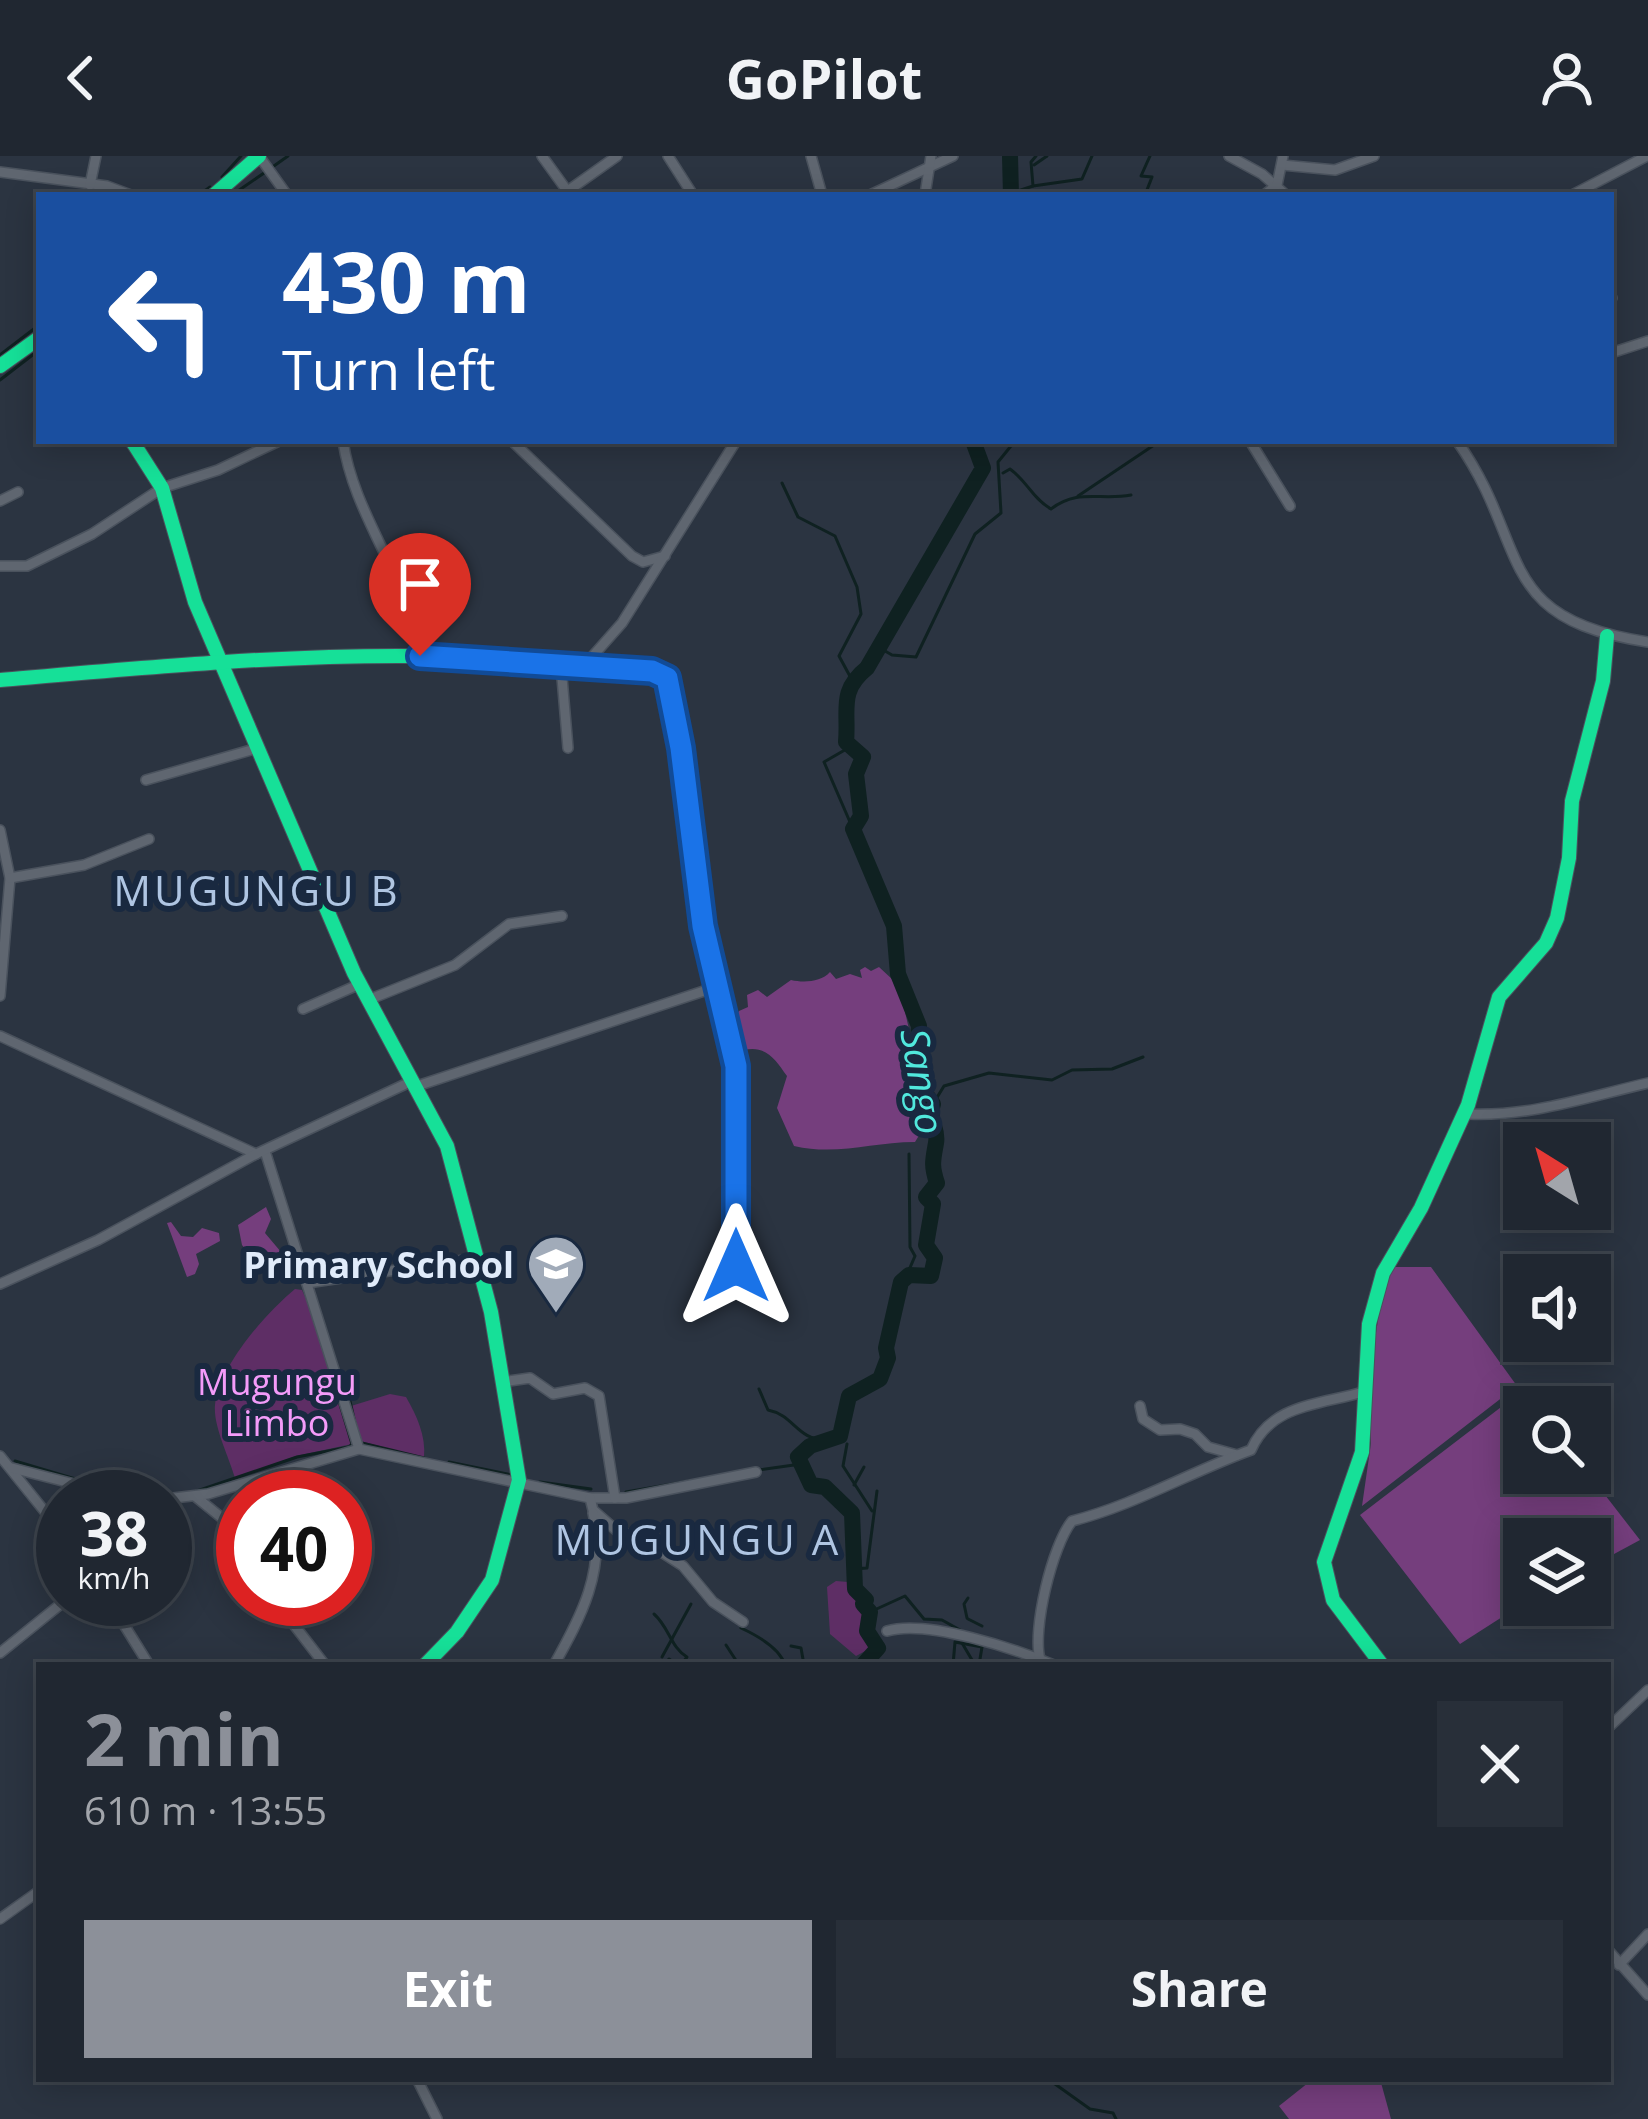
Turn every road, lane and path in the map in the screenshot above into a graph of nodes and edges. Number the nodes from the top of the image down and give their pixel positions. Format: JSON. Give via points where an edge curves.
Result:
{"nodes":[{"id":1,"x":96,"y":156,"type":"edge"},
{"id":2,"x":259,"y":156,"type":"edge"},
{"id":3,"x":542,"y":156,"type":"edge"},
{"id":4,"x":617,"y":156,"type":"edge"},
{"id":5,"x":668,"y":156,"type":"edge"},
{"id":6,"x":812,"y":156,"type":"edge"},
{"id":7,"x":931,"y":156,"type":"edge"},
{"id":8,"x":953,"y":156,"type":"edge"},
{"id":9,"x":1228,"y":156,"type":"edge"},
{"id":10,"x":1374,"y":156,"type":"edge"},
{"id":11,"x":1647,"y":156,"type":"edge"},
{"id":12,"x":1282,"y":161,"type":"edge"},
{"id":13,"x":927,"y":169,"type":"junction"},
{"id":14,"x":0,"y":172,"type":"edge"},
{"id":15,"x":90,"y":184,"type":"junction"},
{"id":16,"x":1277,"y":185,"type":"junction"},
{"id":17,"x":120,"y":192,"type":"edge"},
{"id":18,"x":217,"y":192,"type":"edge"},
{"id":19,"x":285,"y":192,"type":"edge"},
{"id":20,"x":565,"y":192,"type":"edge"},
{"id":21,"x":569,"y":192,"type":"edge"},
{"id":22,"x":691,"y":192,"type":"edge"},
{"id":23,"x":821,"y":192,"type":"edge"},
{"id":24,"x":877,"y":192,"type":"edge"},
{"id":25,"x":925,"y":192,"type":"edge"},
{"id":26,"x":1268,"y":192,"type":"edge"},
{"id":27,"x":1283,"y":192,"type":"edge"},
{"id":28,"x":1578,"y":192,"type":"edge"},
{"id":29,"x":36,"y":340,"type":"edge"},
{"id":30,"x":1648,"y":341,"type":"edge"},
{"id":31,"x":1614,"y":352,"type":"edge"},
{"id":32,"x":0,"y":366,"type":"edge"},
{"id":33,"x":134,"y":444,"type":"edge"},
{"id":34,"x":273,"y":444,"type":"edge"},
{"id":35,"x":343,"y":444,"type":"edge"},
{"id":36,"x":515,"y":444,"type":"edge"},
{"id":37,"x":734,"y":444,"type":"edge"},
{"id":38,"x":1252,"y":444,"type":"edge"},
{"id":39,"x":1459,"y":444,"type":"edge"},
{"id":40,"x":162,"y":488,"type":"junction"},
{"id":41,"x":19,"y":492,"type":"dead end"},
{"id":42,"x":0,"y":501,"type":"edge"},
{"id":43,"x":1290,"y":506,"type":"dead end"},
{"id":44,"x":665,"y":556,"type":"junction"},
{"id":45,"x":0,"y":566,"type":"edge"},
{"id":46,"x":1607,"y":636,"type":"junction"},
{"id":47,"x":1648,"y":642,"type":"edge"},
{"id":48,"x":420,"y":656,"type":"junction"},
{"id":49,"x":223,"y":660,"type":"junction"},
{"id":50,"x":562,"y":666,"type":"junction"},
{"id":51,"x":584,"y":667,"type":"junction"},
{"id":52,"x":0,"y":680,"type":"edge"},
{"id":53,"x":257,"y":748,"type":"junction"},
{"id":54,"x":568,"y":748,"type":"dead end"},
{"id":55,"x":146,"y":780,"type":"dead end"},
{"id":56,"x":0,"y":830,"type":"edge"},
{"id":57,"x":149,"y":839,"type":"dead end"},
{"id":58,"x":10,"y":878,"type":"junction"},
{"id":59,"x":562,"y":916,"type":"dead end"},
{"id":60,"x":360,"y":984,"type":"junction"},
{"id":61,"x":716,"y":987,"type":"junction"},
{"id":62,"x":0,"y":996,"type":"edge"},
{"id":63,"x":368,"y":1000,"type":"junction"},
{"id":64,"x":303,"y":1010,"type":"dead end"},
{"id":65,"x":0,"y":1036,"type":"edge"},
{"id":66,"x":1648,"y":1083,"type":"edge"},
{"id":67,"x":412,"y":1085,"type":"junction"},
{"id":68,"x":1468,"y":1114,"type":"dead end"},
{"id":69,"x":261,"y":1152,"type":"junction"},
{"id":70,"x":478,"y":1258,"type":"junction"},
{"id":71,"x":736,"y":1266,"type":"dead end"},
{"id":72,"x":307,"y":1283,"type":"junction"},
{"id":73,"x":0,"y":1284,"type":"edge"},
{"id":74,"x":502,"y":1382,"type":"junction"},
{"id":75,"x":1363,"y":1393,"type":"junction"},
{"id":76,"x":1140,"y":1406,"type":"dead end"},
{"id":77,"x":359,"y":1449,"type":"junction"},
{"id":78,"x":1237,"y":1455,"type":"junction"},
{"id":79,"x":0,"y":1456,"type":"edge"},
{"id":80,"x":12,"y":1468,"type":"junction"},
{"id":81,"x":756,"y":1472,"type":"dead end"},
{"id":82,"x":36,"y":1474,"type":"edge"},
{"id":83,"x":519,"y":1480,"type":"junction"},
{"id":84,"x":192,"y":1496,"type":"edge"},
{"id":85,"x":195,"y":1496,"type":"junction"},
{"id":86,"x":590,"y":1498,"type":"junction"},
{"id":87,"x":615,"y":1498,"type":"junction"},
{"id":88,"x":36,"y":1499,"type":"edge"},
{"id":89,"x":216,"y":1509,"type":"edge"},
{"id":90,"x":592,"y":1510,"type":"junction"},
{"id":91,"x":743,"y":1622,"type":"dead end"},
{"id":92,"x":36,"y":1624,"type":"edge"},
{"id":93,"x":125,"y":1626,"type":"edge"},
{"id":94,"x":295,"y":1626,"type":"edge"},
{"id":95,"x":887,"y":1631,"type":"dead end"},
{"id":96,"x":1036,"y":1645,"type":"junction"},
{"id":97,"x":0,"y":1653,"type":"edge"},
{"id":98,"x":1025,"y":1654,"type":"junction"},
{"id":99,"x":1040,"y":1659,"type":"junction"},
{"id":100,"x":147,"y":1662,"type":"edge"},
{"id":101,"x":323,"y":1662,"type":"edge"},
{"id":102,"x":428,"y":1662,"type":"edge"},
{"id":103,"x":556,"y":1662,"type":"edge"},
{"id":104,"x":1047,"y":1662,"type":"edge"},
{"id":105,"x":1380,"y":1662,"type":"edge"},
{"id":106,"x":1648,"y":1690,"type":"edge"},
{"id":107,"x":1611,"y":1725,"type":"edge"},
{"id":108,"x":36,"y":1893,"type":"edge"},
{"id":109,"x":0,"y":1919,"type":"edge"},
{"id":110,"x":1648,"y":1934,"type":"edge"},
{"id":111,"x":1611,"y":1954,"type":"edge"},
{"id":112,"x":1619,"y":1965,"type":"junction"},
{"id":113,"x":1648,"y":1995,"type":"edge"},
{"id":114,"x":418,"y":2082,"type":"edge"},
{"id":115,"x":436,"y":2119,"type":"edge"}],
"edges":[{"from":1,"to":15,"type":"street"},
{"from":2,"to":18,"type":"main road"},
{"from":2,"to":19,"type":"street"},
{"from":3,"to":20,"type":"street"},
{"from":4,"to":21,"type":"street"},
{"from":5,"to":22,"type":"street"},
{"from":6,"to":23,"type":"street"},
{"from":7,"to":13,"type":"street"},
{"from":8,"to":13,"type":"street"},
{"from":9,"to":16,"type":"street"},
{"from":10,"to":12,"type":"street","via":[[1336,170]]},
{"from":11,"to":28,"type":"street"},
{"from":12,"to":16,"type":"street"},
{"from":13,"to":24,"type":"street"},
{"from":13,"to":25,"type":"street"},
{"from":14,"to":15,"type":"street"},
{"from":15,"to":17,"type":"street"},
{"from":16,"to":26,"type":"street"},
{"from":16,"to":27,"type":"street"},
{"from":29,"to":32,"type":"main road"},
{"from":30,"to":31,"type":"street"},
{"from":33,"to":40,"type":"main road"},
{"from":34,"to":40,"type":"street"},
{"from":35,"to":48,"type":"street"},
{"from":36,"to":44,"type":"street","via":[[632,556]]},
{"from":37,"to":44,"type":"street"},
{"from":38,"to":43,"type":"street"},
{"from":39,"to":46,"type":"street","via":[[1538,601]]},
{"from":40,"to":45,"type":"street","via":[[26,566]]},
{"from":40,"to":49,"type":"main road","via":[[195,602]]},
{"from":41,"to":42,"type":"street"},
{"from":44,"to":51,"type":"street"},
{"from":46,"to":47,"type":"street"},
{"from":46,"to":75,"type":"main road","via":[[1557,919],[1499,997],[1451,1146],[1383,1273]]},
{"from":48,"to":49,"type":"main road"},
{"from":48,"to":50,"type":"main road"},
{"from":49,"to":52,"type":"main road"},
{"from":49,"to":53,"type":"main road"},
{"from":50,"to":51,"type":"main road"},
{"from":50,"to":54,"type":"street"},
{"from":51,"to":61,"type":"main road","via":[[661,673],[670,686]]},
{"from":53,"to":55,"type":"street"},
{"from":53,"to":60,"type":"main road"},
{"from":56,"to":58,"type":"street"},
{"from":57,"to":58,"type":"street","via":[[84,865]]},
{"from":58,"to":62,"type":"street"},
{"from":59,"to":63,"type":"street","via":[[509,924],[455,965]]},
{"from":60,"to":63,"type":"main road"},
{"from":60,"to":64,"type":"street"},
{"from":61,"to":67,"type":"street"},
{"from":61,"to":71,"type":"main road","via":[[736,1066]]},
{"from":63,"to":67,"type":"main road"},
{"from":65,"to":69,"type":"street"},
{"from":66,"to":68,"type":"street","via":[[1553,1108]]},
{"from":67,"to":69,"type":"street"},
{"from":67,"to":70,"type":"main road","via":[[447,1146]]},
{"from":69,"to":72,"type":"street"},
{"from":69,"to":73,"type":"street"},
{"from":70,"to":72,"type":"street"},
{"from":70,"to":74,"type":"main road"},
{"from":72,"to":77,"type":"street"},
{"from":74,"to":83,"type":"main road"},
{"from":74,"to":87,"type":"street","via":[[530,1378],[553,1394],[586,1388],[599,1396]]},
{"from":75,"to":78,"type":"street","via":[[1281,1412],[1251,1450]]},
{"from":75,"to":105,"type":"main road","via":[[1362,1453],[1329,1537],[1326,1583]]},
{"from":76,"to":78,"type":"street","via":[[1143,1419],[1160,1430],[1195,1434]]},
{"from":77,"to":83,"type":"street"},
{"from":77,"to":85,"type":"street"},
{"from":78,"to":96,"type":"street","via":[[1072,1521],[1051,1562]]},
{"from":79,"to":80,"type":"street"},
{"from":80,"to":82,"type":"street"},
{"from":80,"to":88,"type":"street"},
{"from":81,"to":87,"type":"street"},
{"from":83,"to":86,"type":"street"},
{"from":83,"to":102,"type":"main road","via":[[492,1580]]},
{"from":84,"to":85,"type":"street"},
{"from":85,"to":89,"type":"street"},
{"from":86,"to":87,"type":"street"},
{"from":86,"to":90,"type":"street"},
{"from":90,"to":91,"type":"street","via":[[683,1566]]},
{"from":90,"to":103,"type":"street","via":[[595,1575]]},
{"from":92,"to":97,"type":"street"},
{"from":93,"to":100,"type":"street"},
{"from":94,"to":101,"type":"street"},
{"from":95,"to":98,"type":"street","via":[[919,1629]]},
{"from":96,"to":98,"type":"street"},
{"from":96,"to":99,"type":"street"},
{"from":98,"to":99,"type":"street"},
{"from":99,"to":104,"type":"street"},
{"from":106,"to":107,"type":"street"},
{"from":108,"to":109,"type":"street"},
{"from":110,"to":112,"type":"street"},
{"from":111,"to":112,"type":"street"},
{"from":112,"to":113,"type":"street"},
{"from":114,"to":115,"type":"street"}]}
